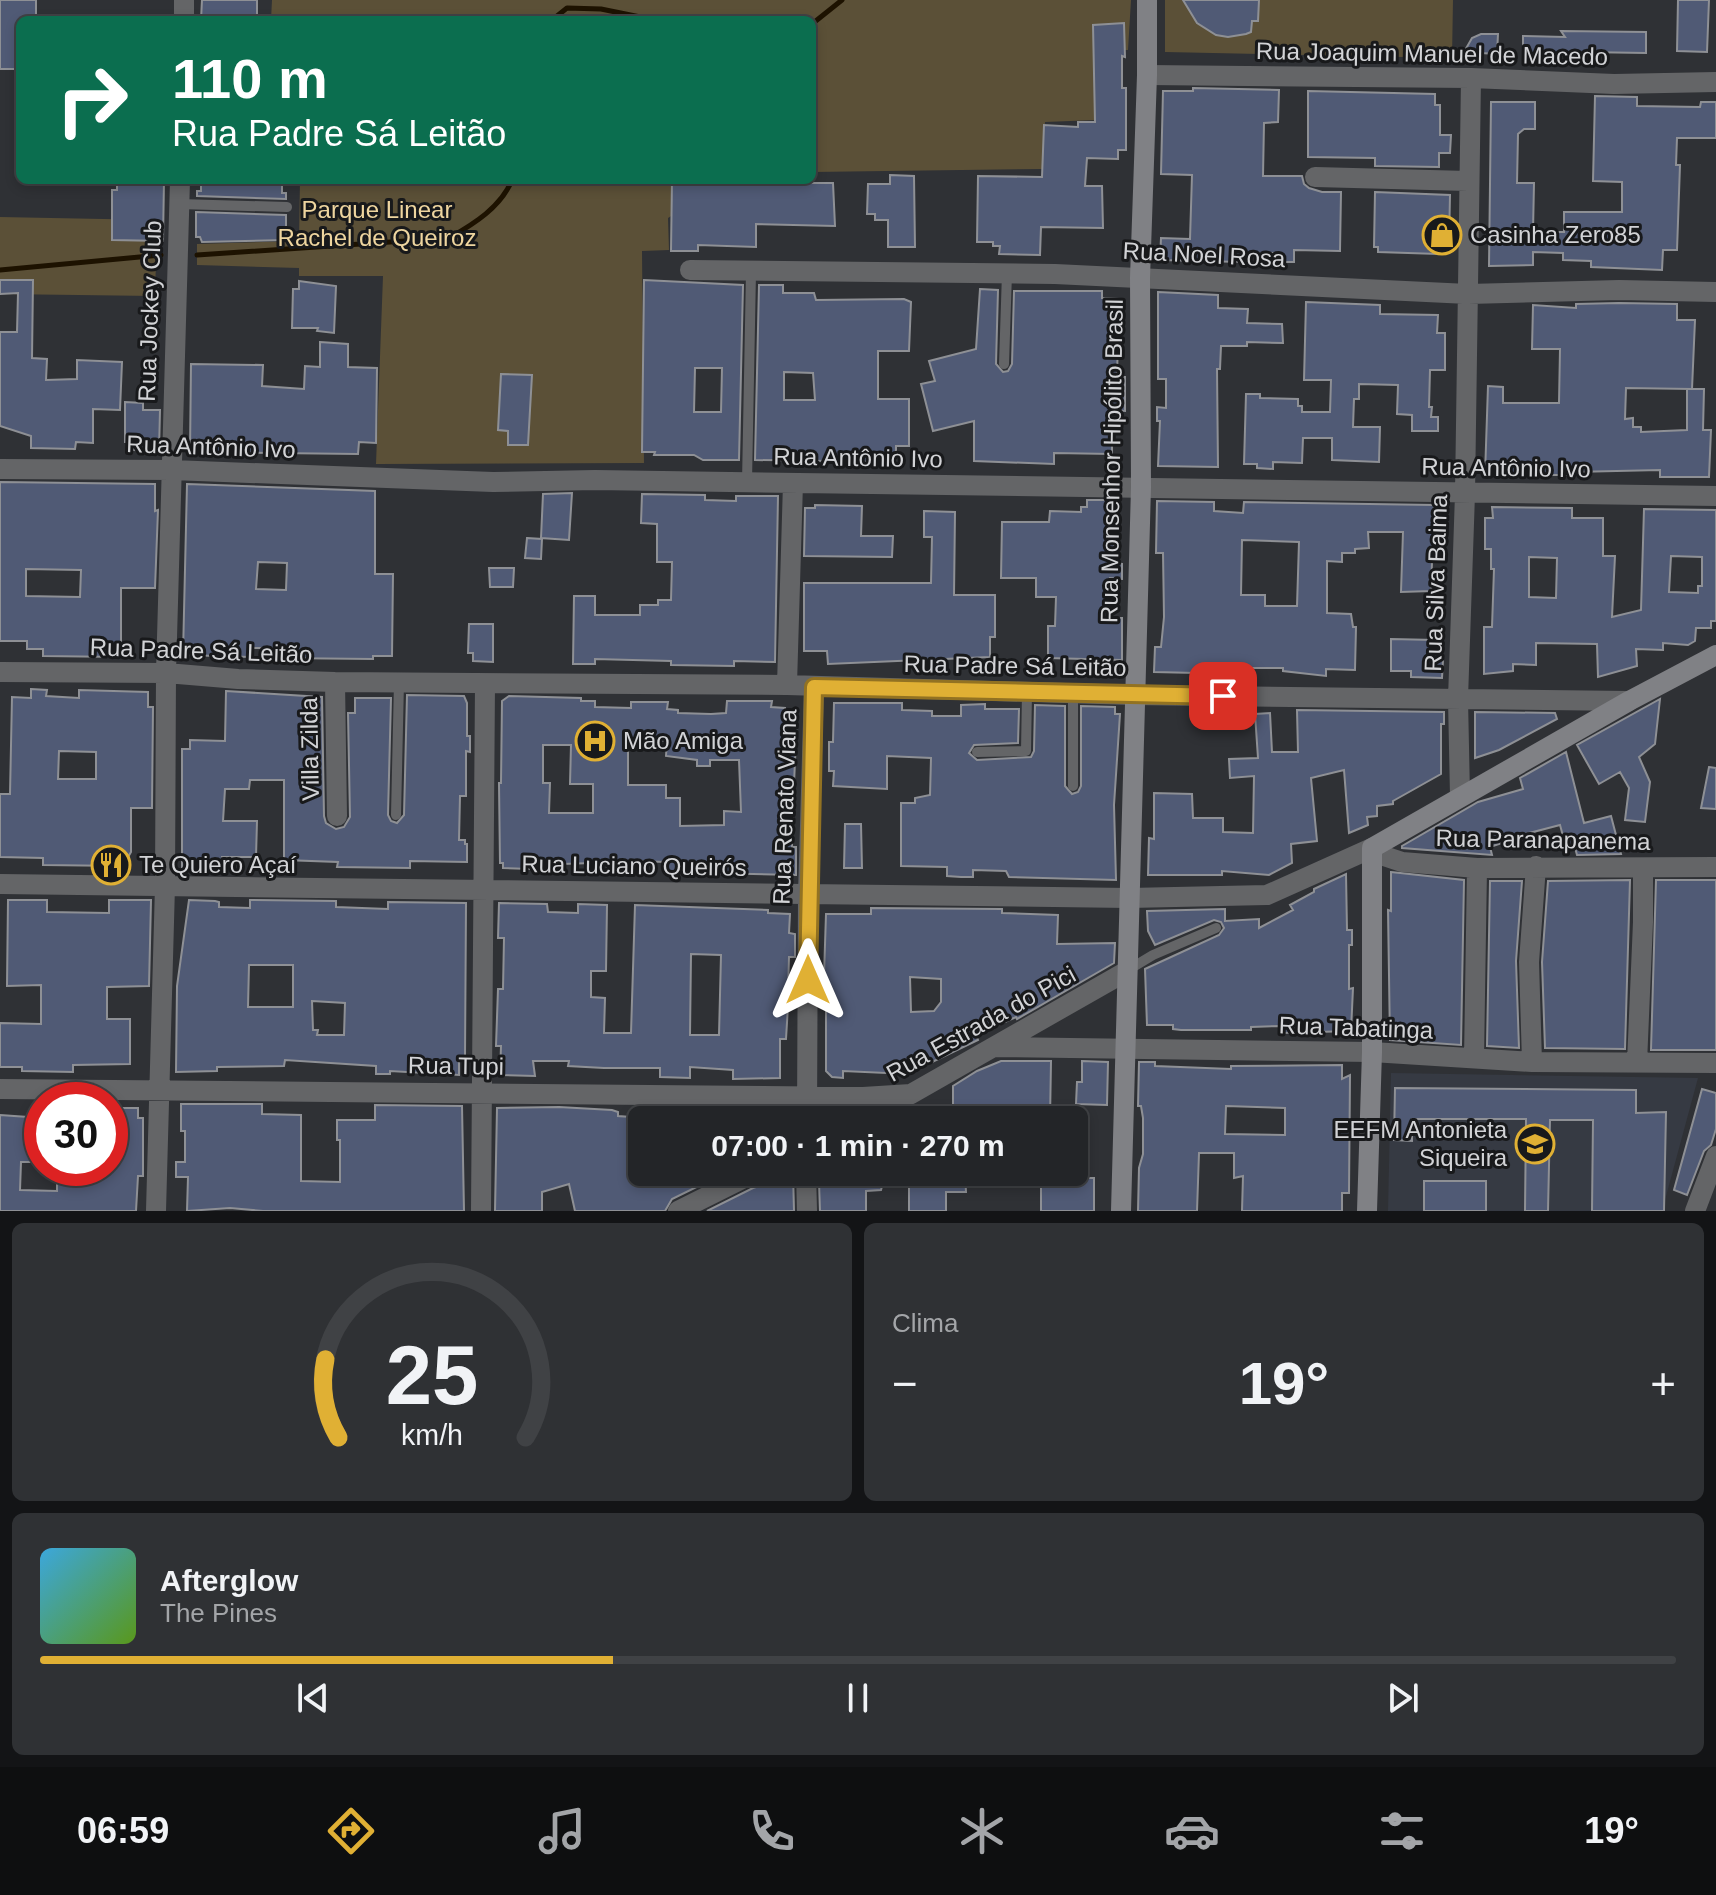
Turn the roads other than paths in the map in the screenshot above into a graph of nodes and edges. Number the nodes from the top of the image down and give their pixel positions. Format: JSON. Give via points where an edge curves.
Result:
{"nodes":[{"id":1,"x":1147,"y":0,"type":"edge"},
{"id":2,"x":1147,"y":75,"type":"junction"},
{"id":3,"x":1471,"y":78,"type":"junction"},
{"id":4,"x":1716,"y":82,"type":"edge"},
{"id":5,"x":1315,"y":177,"type":"dead end"},
{"id":6,"x":1468,"y":181,"type":"junction"},
{"id":7,"x":180,"y":184,"type":"edge"},
{"id":8,"x":179,"y":204,"type":"junction"},
{"id":9,"x":287,"y":207,"type":"dead end"},
{"id":10,"x":690,"y":270,"type":"dead end"},
{"id":11,"x":751,"y":272,"type":"junction"},
{"id":12,"x":1007,"y":273,"type":"junction"},
{"id":13,"x":1140,"y":278,"type":"junction"},
{"id":14,"x":1716,"y":292,"type":"edge"},
{"id":15,"x":1468,"y":294,"type":"junction"},
{"id":16,"x":1004,"y":364,"type":"dead end"},
{"id":17,"x":0,"y":469,"type":"edge"},
{"id":18,"x":172,"y":470,"type":"junction"},
{"id":19,"x":747,"y":482,"type":"junction"},
{"id":20,"x":793,"y":483,"type":"junction"},
{"id":21,"x":1141,"y":487,"type":"junction"},
{"id":22,"x":1465,"y":494,"type":"junction"},
{"id":23,"x":1716,"y":496,"type":"edge"},
{"id":24,"x":1716,"y":655,"type":"edge"},
{"id":25,"x":0,"y":672,"type":"edge"},
{"id":26,"x":166,"y":673,"type":"junction"},
{"id":27,"x":335,"y":682,"type":"junction"},
{"id":28,"x":399,"y":682,"type":"junction"},
{"id":29,"x":485,"y":684,"type":"junction"},
{"id":30,"x":787,"y":685,"type":"junction"},
{"id":31,"x":814,"y":687,"type":"junction"},
{"id":32,"x":1027,"y":692,"type":"junction"},
{"id":33,"x":1073,"y":693,"type":"junction"},
{"id":34,"x":1134,"y":695,"type":"junction"},
{"id":35,"x":1458,"y":699,"type":"junction"},
{"id":36,"x":1629,"y":701,"type":"junction"},
{"id":37,"x":977,"y":752,"type":"dead end"},
{"id":38,"x":1073,"y":786,"type":"dead end"},
{"id":39,"x":1460,"y":796,"type":"junction"},
{"id":40,"x":396,"y":815,"type":"dead end"},
{"id":41,"x":337,"y":816,"type":"dead end"},
{"id":42,"x":1372,"y":848,"type":"junction"},
{"id":43,"x":1536,"y":866,"type":"junction"},
{"id":44,"x":1716,"y":867,"type":"edge"},
{"id":45,"x":1477,"y":868,"type":"junction"},
{"id":46,"x":1643,"y":869,"type":"junction"},
{"id":47,"x":0,"y":884,"type":"edge"},
{"id":48,"x":165,"y":886,"type":"junction"},
{"id":49,"x":482,"y":890,"type":"junction"},
{"id":50,"x":808,"y":895,"type":"junction"},
{"id":51,"x":1267,"y":895,"type":"joint"},
{"id":52,"x":1129,"y":898,"type":"junction"},
{"id":53,"x":1216,"y":928,"type":"dead end"},
{"id":54,"x":1127,"y":971,"type":"junction"},
{"id":55,"x":994,"y":1047,"type":"junction"},
{"id":56,"x":1124,"y":1048,"type":"junction"},
{"id":57,"x":1372,"y":1052,"type":"junction"},
{"id":58,"x":1474,"y":1059,"type":"junction"},
{"id":59,"x":1532,"y":1062,"type":"junction"},
{"id":60,"x":1637,"y":1063,"type":"junction"},
{"id":61,"x":1716,"y":1063,"type":"edge"},
{"id":62,"x":0,"y":1089,"type":"edge"},
{"id":63,"x":159,"y":1089,"type":"junction"},
{"id":64,"x":482,"y":1093,"type":"junction"},
{"id":65,"x":911,"y":1094,"type":"junction"},
{"id":66,"x":808,"y":1095,"type":"junction"},
{"id":67,"x":808,"y":1106,"type":"edge"},
{"id":68,"x":887,"y":1106,"type":"edge"},
{"id":69,"x":1716,"y":1156,"type":"edge"},
{"id":70,"x":728,"y":1186,"type":"edge"},
{"id":71,"x":806,"y":1186,"type":"edge"},
{"id":72,"x":156,"y":1211,"type":"edge"},
{"id":73,"x":481,"y":1211,"type":"edge"},
{"id":74,"x":678,"y":1211,"type":"edge"},
{"id":75,"x":807,"y":1211,"type":"edge"},
{"id":76,"x":1121,"y":1211,"type":"edge"},
{"id":77,"x":1367,"y":1211,"type":"edge"},
{"id":78,"x":1695,"y":1211,"type":"edge"}],
"edges":[{"from":1,"to":2,"type":"main road","name":"Rua Monsenhor Hipólito Brasil"},
{"from":2,"to":3,"type":"street","name":"Rua Joaquim Manuel de Macedo"},
{"from":2,"to":13,"type":"main road","name":"Rua Monsenhor Hipólito Brasil"},
{"from":3,"to":4,"type":"street","name":"Rua Joaquim Manuel de Macedo"},
{"from":3,"to":6,"type":"street","name":"Rua Silva Baima"},
{"from":5,"to":6,"type":"street"},
{"from":6,"to":15,"type":"street","name":"Rua Silva Baima"},
{"from":7,"to":8,"type":"street","name":"Rua Jockey Club"},
{"from":8,"to":9,"type":"lane"},
{"from":8,"to":18,"type":"street","name":"Rua Jockey Club"},
{"from":10,"to":11,"type":"street","name":"Rua Noel Rosa"},
{"from":11,"to":12,"type":"street","name":"Rua Noel Rosa"},
{"from":11,"to":19,"type":"lane"},
{"from":12,"to":13,"type":"street","name":"Rua Noel Rosa"},
{"from":12,"to":16,"type":"lane"},
{"from":13,"to":15,"type":"street","name":"Rua Noel Rosa"},
{"from":13,"to":21,"type":"main road","name":"Rua Monsenhor Hipólito Brasil"},
{"from":14,"to":15,"type":"street","name":"Rua Noel Rosa"},
{"from":15,"to":22,"type":"street","name":"Rua Silva Baima"},
{"from":17,"to":18,"type":"street","name":"Rua Antônio Ivo"},
{"from":18,"to":19,"type":"street","name":"Rua Antônio Ivo","via":[[493,482]]},
{"from":18,"to":26,"type":"street","name":"Rua Jockey Club"},
{"from":19,"to":20,"type":"street","name":"Rua Antônio Ivo"},
{"from":20,"to":21,"type":"street","name":"Rua Antônio Ivo"},
{"from":20,"to":30,"type":"street"},
{"from":21,"to":22,"type":"street","name":"Rua Antônio Ivo"},
{"from":21,"to":34,"type":"main road","name":"Rua Monsenhor Hipólito Brasil"},
{"from":22,"to":23,"type":"street","name":"Rua Antônio Ivo"},
{"from":22,"to":35,"type":"street","name":"Rua Silva Baima"},
{"from":24,"to":36,"type":"main road","name":"Rua Padre Sá Leitão"},
{"from":25,"to":26,"type":"street","name":"Rua Padre Sá Leitão"},
{"from":26,"to":27,"type":"street","name":"Rua Padre Sá Leitão"},
{"from":26,"to":48,"type":"street","name":"Rua Jockey Club"},
{"from":27,"to":28,"type":"street","name":"Rua Padre Sá Leitão"},
{"from":27,"to":41,"type":"street","name":"Villa Zilda"},
{"from":28,"to":29,"type":"street","name":"Rua Padre Sá Leitão"},
{"from":28,"to":40,"type":"lane"},
{"from":29,"to":30,"type":"street","name":"Rua Padre Sá Leitão"},
{"from":29,"to":49,"type":"street"},
{"from":30,"to":31,"type":"street","name":"Rua Padre Sá Leitão"},
{"from":31,"to":32,"type":"street","name":"Rua Padre Sá Leitão"},
{"from":31,"to":50,"type":"street","name":"Rua Renato Viana"},
{"from":32,"to":33,"type":"street","name":"Rua Padre Sá Leitão"},
{"from":32,"to":37,"type":"lane","via":[[1026,751]]},
{"from":33,"to":34,"type":"street","name":"Rua Padre Sá Leitão"},
{"from":33,"to":38,"type":"lane"},
{"from":34,"to":35,"type":"street","name":"Rua Padre Sá Leitão"},
{"from":34,"to":52,"type":"main road","name":"Rua Monsenhor Hipólito Brasil"},
{"from":35,"to":36,"type":"street","name":"Rua Padre Sá Leitão"},
{"from":35,"to":39,"type":"street","name":"Rua Silva Baima"},
{"from":36,"to":39,"type":"main road","name":"Rua Padre Sá Leitão"},
{"from":39,"to":42,"type":"main road","name":"Rua Padre Sá Leitão"},
{"from":42,"to":45,"type":"street","name":"Rua Paranapanema","via":[[1402,862]]},
{"from":42,"to":51,"type":"street","name":"Rua Padre Sá Leitão"},
{"from":42,"to":57,"type":"main road"},
{"from":43,"to":45,"type":"street","name":"Rua Paranapanema"},
{"from":43,"to":46,"type":"street","name":"Rua Paranapanema"},
{"from":43,"to":59,"type":"street","via":[[1529,962]]},
{"from":44,"to":46,"type":"street","name":"Rua Paranapanema"},
{"from":45,"to":58,"type":"street"},
{"from":46,"to":60,"type":"street"},
{"from":47,"to":48,"type":"street","name":"Rua Luciano Queirós"},
{"from":48,"to":49,"type":"street","name":"Rua Luciano Queirós"},
{"from":48,"to":63,"type":"street","name":"Rua Jockey Club"},
{"from":49,"to":50,"type":"street","name":"Rua Luciano Queirós"},
{"from":49,"to":64,"type":"street"},
{"from":50,"to":52,"type":"street","name":"Rua Luciano Queirós"},
{"from":50,"to":66,"type":"street","name":"Rua Renato Viana"},
{"from":51,"to":52,"type":"street","name":"Rua Luciano Queirós"},
{"from":52,"to":54,"type":"main road","name":"Rua Monsenhor Hipólito Brasil"},
{"from":53,"to":54,"type":"lane"},
{"from":54,"to":55,"type":"street","name":"Rua Estrada do Pici"},
{"from":54,"to":56,"type":"main road","name":"Rua Monsenhor Hipólito Brasil"},
{"from":55,"to":56,"type":"street","name":"Rua Tabatinga"},
{"from":55,"to":65,"type":"street","name":"Rua Estrada do Pici"},
{"from":56,"to":57,"type":"street","name":"Rua Tabatinga"},
{"from":56,"to":76,"type":"main road","name":"Rua Monsenhor Hipólito Brasil"},
{"from":57,"to":58,"type":"street","name":"Rua Tabatinga"},
{"from":57,"to":77,"type":"main road"},
{"from":58,"to":59,"type":"street","name":"Rua Tabatinga"},
{"from":59,"to":60,"type":"street","name":"Rua Tabatinga"},
{"from":60,"to":61,"type":"street","name":"Rua Tabatinga"},
{"from":62,"to":63,"type":"street","name":"Rua Tupi"},
{"from":63,"to":64,"type":"street","name":"Rua Tupi"},
{"from":63,"to":72,"type":"street","name":"Rua Jockey Club"},
{"from":64,"to":66,"type":"street","name":"Rua Tupi"},
{"from":64,"to":73,"type":"street"},
{"from":65,"to":66,"type":"street","name":"Rua Tupi"},
{"from":65,"to":68,"type":"street","name":"Rua Estrada do Pici"},
{"from":66,"to":67,"type":"street","name":"Rua Renato Viana"},
{"from":69,"to":78,"type":"street"},
{"from":70,"to":74,"type":"street"},
{"from":71,"to":75,"type":"street"}]}
